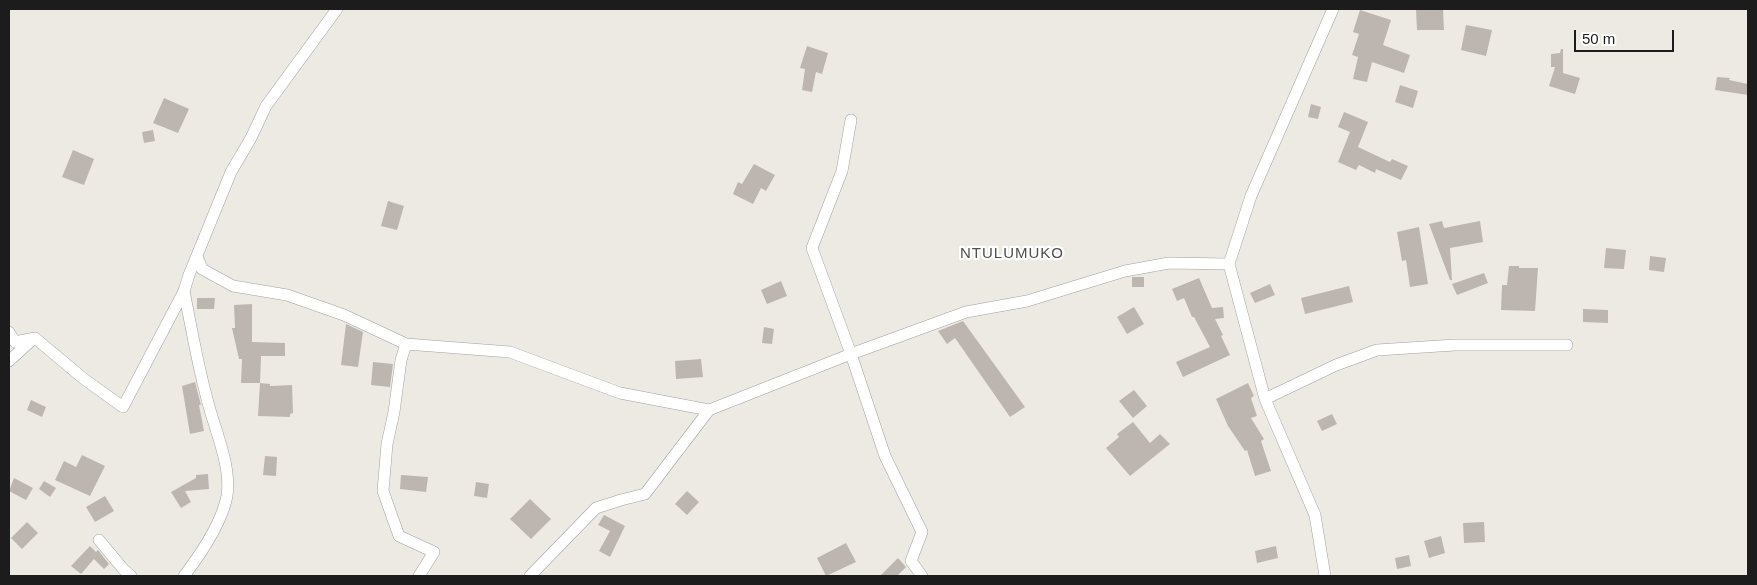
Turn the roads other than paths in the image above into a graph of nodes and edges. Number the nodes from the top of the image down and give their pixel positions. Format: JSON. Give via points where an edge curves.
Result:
{"nodes":[{"id":1,"x":337,"y":9,"type":"edge"},
{"id":2,"x":1333,"y":9,"type":"edge"},
{"id":3,"x":851,"y":120,"type":"dead end"},
{"id":4,"x":197,"y":256,"type":"junction"},
{"id":5,"x":1229,"y":264,"type":"junction"},
{"id":6,"x":184,"y":291,"type":"junction"},
{"id":7,"x":9,"y":332,"type":"edge"},
{"id":8,"x":34,"y":338,"type":"junction"},
{"id":9,"x":406,"y":344,"type":"junction"},
{"id":10,"x":1567,"y":345,"type":"dead end"},
{"id":11,"x":851,"y":354,"type":"junction"},
{"id":12,"x":9,"y":361,"type":"edge"},
{"id":13,"x":1265,"y":399,"type":"junction"},
{"id":14,"x":709,"y":410,"type":"junction"},
{"id":15,"x":99,"y":540,"type":"dead end"},
{"id":16,"x":131,"y":576,"type":"edge"},
{"id":17,"x":184,"y":576,"type":"edge"},
{"id":18,"x":419,"y":576,"type":"edge"},
{"id":19,"x":530,"y":576,"type":"edge"},
{"id":20,"x":922,"y":576,"type":"edge"},
{"id":21,"x":1325,"y":576,"type":"edge"}],
"edges":[{"from":1,"to":4,"type":"street","via":[[266,106],[231,172]]},
{"from":2,"to":5,"type":"street","via":[[1251,196]]},
{"from":3,"to":11,"type":"street","via":[[842,171],[812,248]]},
{"from":4,"to":6,"type":"street"},
{"from":4,"to":9,"type":"street","via":[[202,269],[232,286],[287,294],[344,314]]},
{"from":5,"to":11,"type":"street","via":[[1169,263],[1125,271],[1026,301],[966,312]]},
{"from":5,"to":13,"type":"street"},
{"from":6,"to":8,"type":"street","via":[[123,407]]},
{"from":6,"to":17,"type":"street","via":[[206,396],[226,467],[227,494],[208,539]]},
{"from":7,"to":8,"type":"street","via":[[15,342]]},
{"from":8,"to":12,"type":"street"},
{"from":9,"to":14,"type":"street","via":[[510,352],[620,393]]},
{"from":9,"to":18,"type":"street","via":[[387,444],[382,492],[399,536],[434,552]]},
{"from":10,"to":13,"type":"street","via":[[1455,345],[1377,350],[1336,365]]},
{"from":11,"to":14,"type":"street"},
{"from":11,"to":20,"type":"street","via":[[885,456],[922,532],[911,561]]},
{"from":13,"to":21,"type":"street","via":[[1315,515]]},
{"from":14,"to":19,"type":"street","via":[[645,494],[596,508]]},
{"from":15,"to":16,"type":"street"}]}
